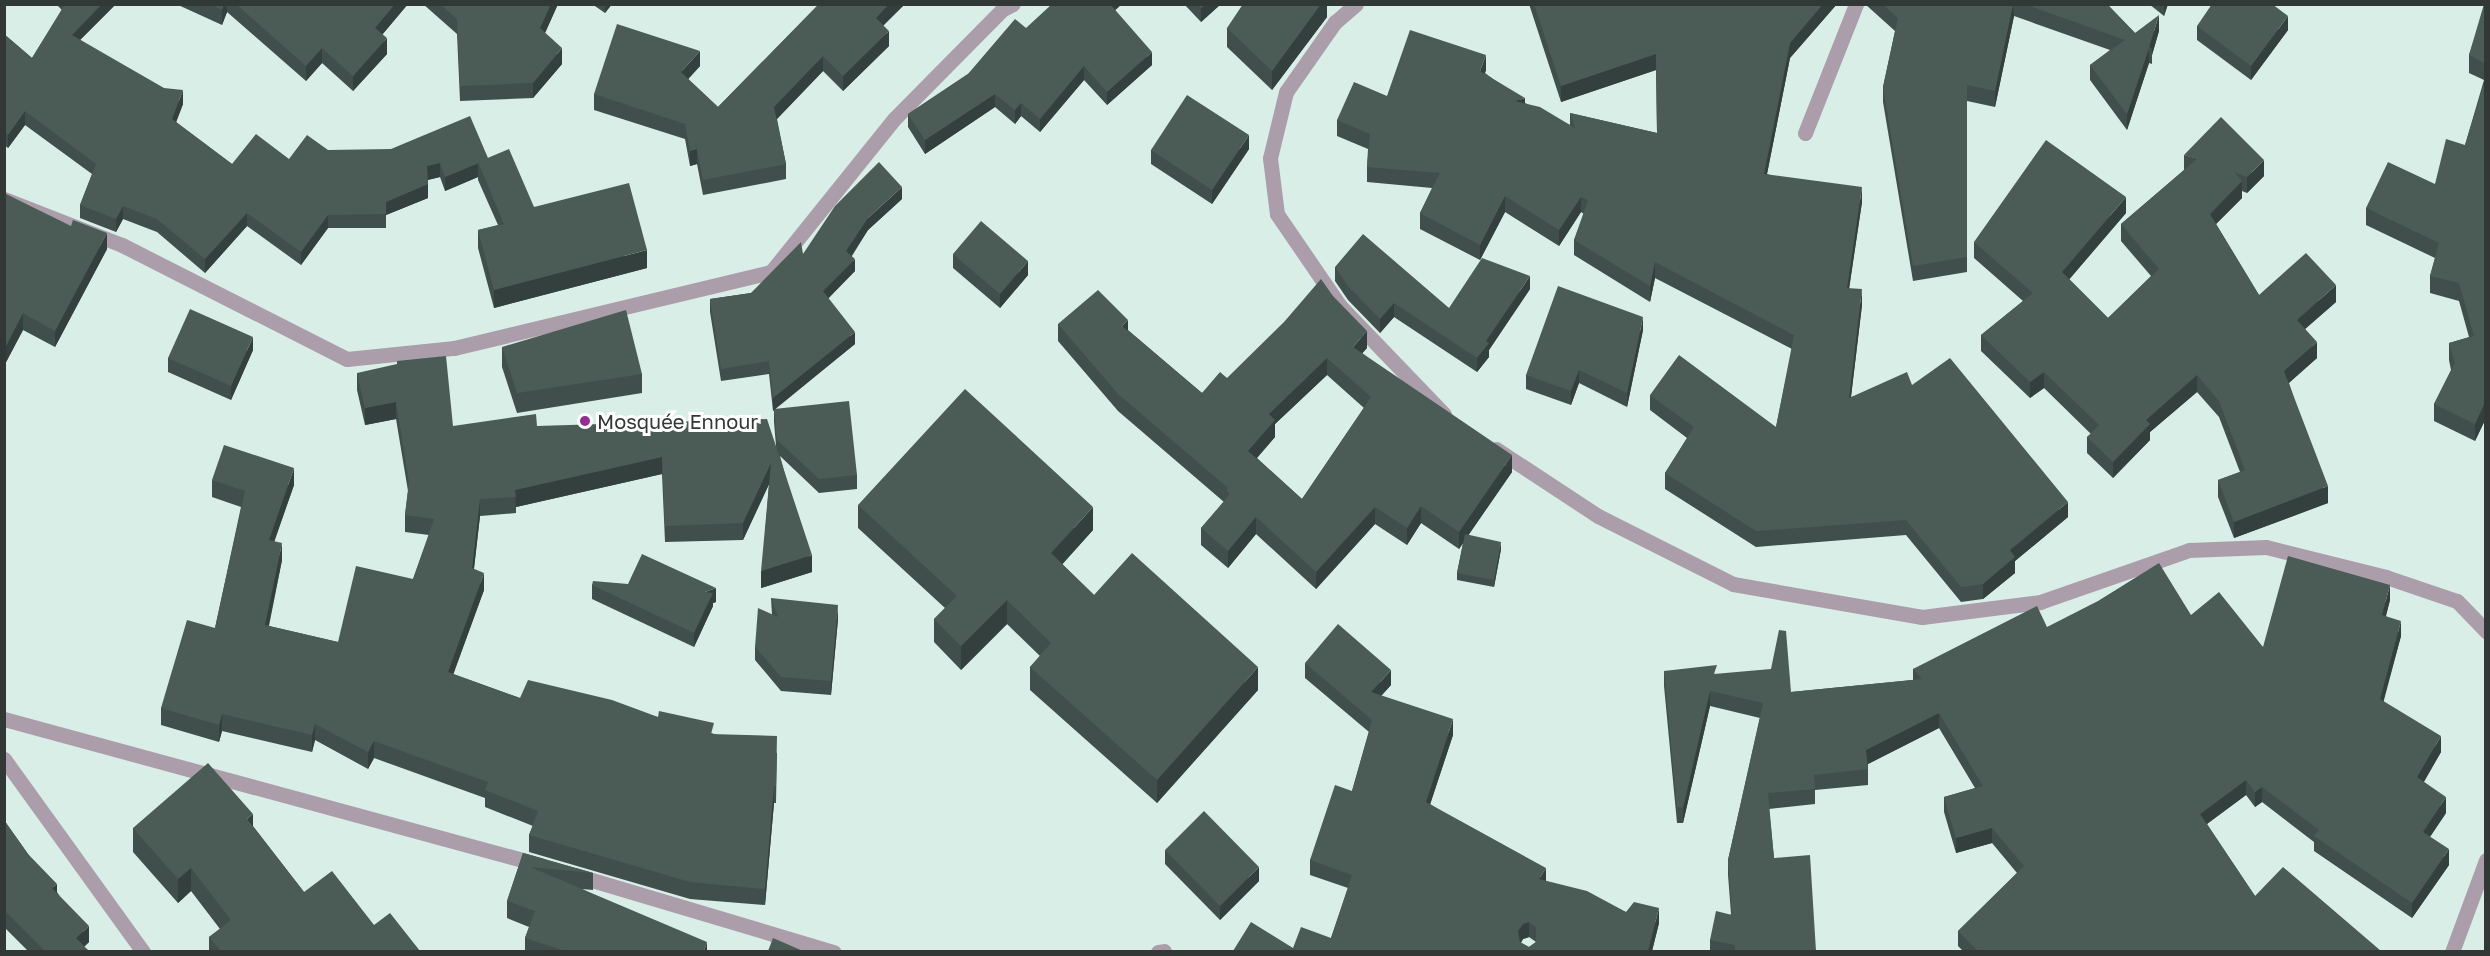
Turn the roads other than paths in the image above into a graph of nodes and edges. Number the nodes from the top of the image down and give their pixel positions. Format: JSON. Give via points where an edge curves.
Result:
{"nodes":[{"id":1,"x":1012,"y":4,"type":"edge"},
{"id":2,"x":1356,"y":4,"type":"edge"},
{"id":3,"x":1856,"y":4,"type":"edge"},
{"id":4,"x":1805,"y":133,"type":"dead end"},
{"id":5,"x":4,"y":199,"type":"edge"},
{"id":6,"x":1460,"y":426,"type":"edge"},
{"id":7,"x":1479,"y":439,"type":"edge"},
{"id":8,"x":2486,"y":631,"type":"edge"},
{"id":9,"x":4,"y":719,"type":"edge"},
{"id":10,"x":4,"y":759,"type":"edge"},
{"id":11,"x":2486,"y":860,"type":"edge"},
{"id":12,"x":143,"y":951,"type":"edge"},
{"id":13,"x":834,"y":951,"type":"edge"},
{"id":14,"x":1158,"y":951,"type":"edge"},
{"id":15,"x":1164,"y":951,"type":"edge"},
{"id":16,"x":2452,"y":951,"type":"edge"}],
"edges":[{"from":1,"to":5,"type":"street","via":[[894,119],[771,272],[454,348],[347,359],[122,245]]},
{"from":2,"to":6,"type":"street","via":[[1335,22],[1286,92],[1270,158],[1276,214],[1340,306]]},
{"from":3,"to":4,"type":"street"},
{"from":7,"to":8,"type":"street","via":[[1598,516],[1733,584],[1922,617],[2040,602],[2188,550],[2266,547],[2386,577],[2457,601]]},
{"from":9,"to":13,"type":"street","via":[[566,872]]},
{"from":10,"to":12,"type":"street"},
{"from":11,"to":16,"type":"street"},
{"from":14,"to":15,"type":"street"}]}
